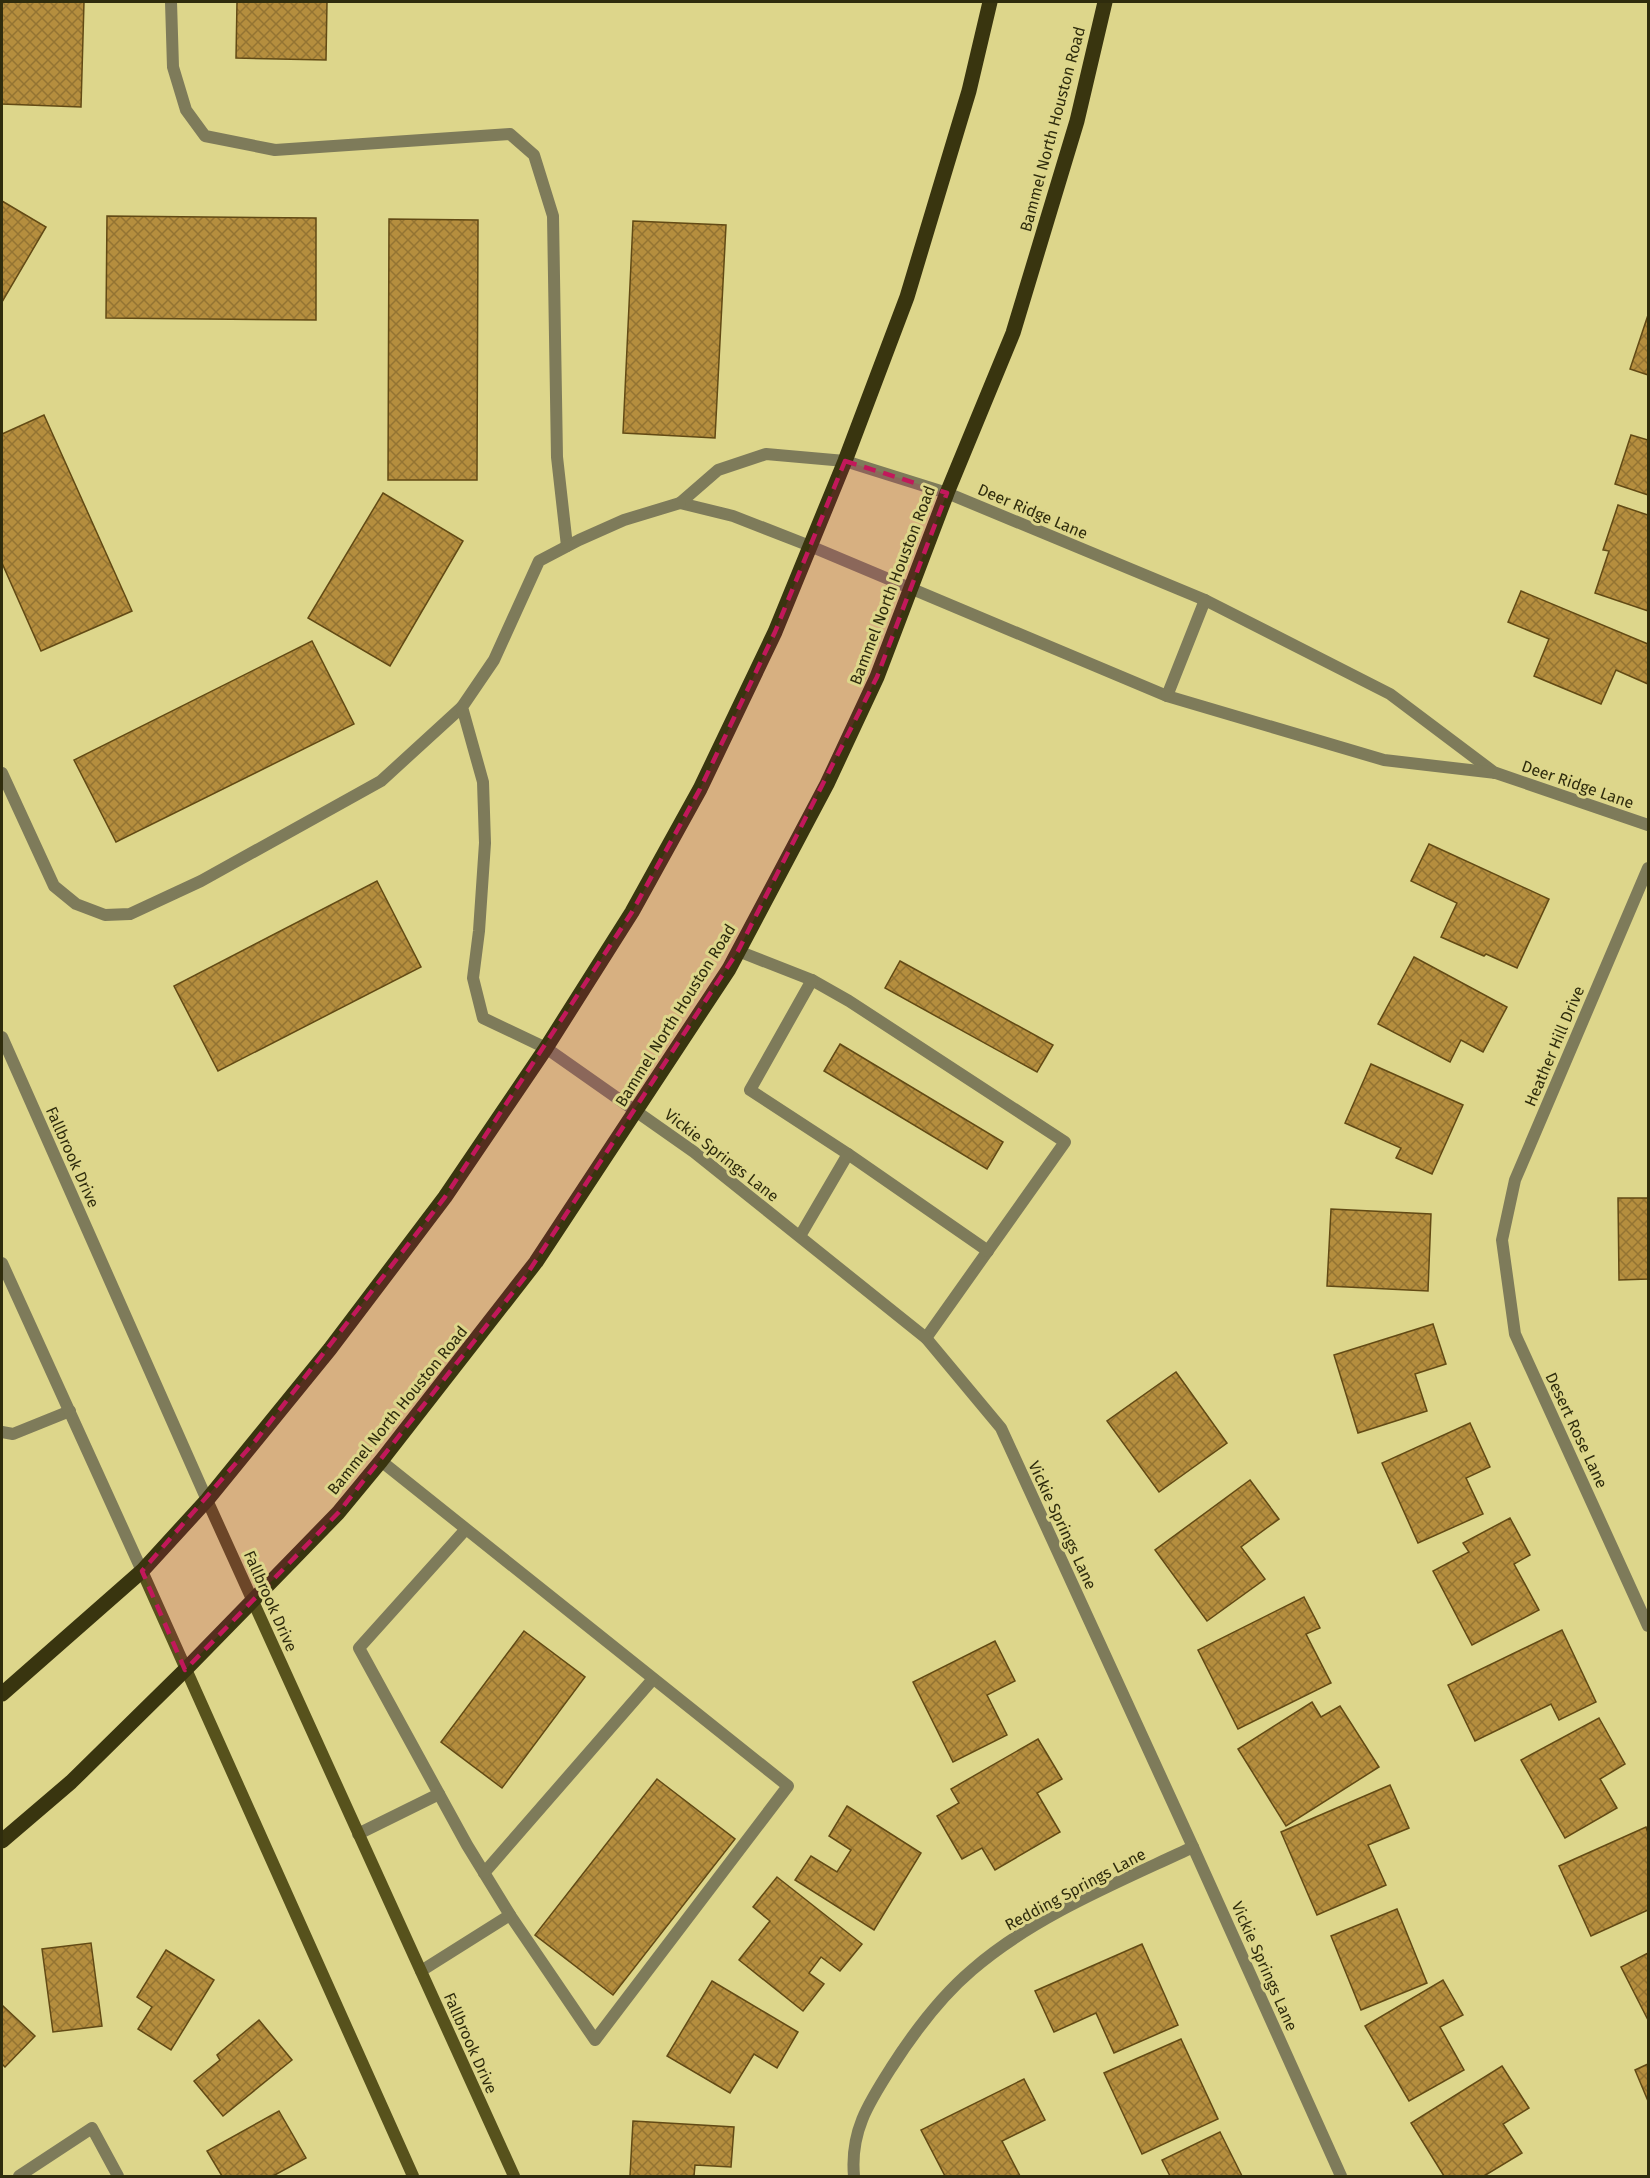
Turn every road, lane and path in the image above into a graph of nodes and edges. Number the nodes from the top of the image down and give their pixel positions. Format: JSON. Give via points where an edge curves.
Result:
{"nodes":[{"id":1,"x":171,"y":2,"type":"edge"},
{"id":2,"x":990,"y":2,"type":"edge"},
{"id":3,"x":1105,"y":2,"type":"edge"},
{"id":4,"x":844,"y":461,"type":"junction"},
{"id":5,"x":947,"y":493,"type":"junction"},
{"id":6,"x":680,"y":503,"type":"junction"},
{"id":7,"x":567,"y":546,"type":"junction"},
{"id":8,"x":810,"y":546,"type":"junction"},
{"id":9,"x":911,"y":589,"type":"junction"},
{"id":10,"x":1205,"y":600,"type":"junction"},
{"id":11,"x":1167,"y":696,"type":"junction"},
{"id":12,"x":462,"y":707,"type":"junction"},
{"id":13,"x":2,"y":773,"type":"edge"},
{"id":14,"x":1496,"y":773,"type":"junction"},
{"id":15,"x":1648,"y":825,"type":"edge"},
{"id":16,"x":1648,"y":868,"type":"edge"},
{"id":17,"x":738,"y":951,"type":"junction"},
{"id":18,"x":812,"y":980,"type":"junction"},
{"id":19,"x":2,"y":1037,"type":"edge"},
{"id":20,"x":546,"y":1048,"type":"junction"},
{"id":21,"x":636,"y":1110,"type":"junction"},
{"id":22,"x":848,"y":1154,"type":"junction"},
{"id":23,"x":800,"y":1236,"type":"junction"},
{"id":24,"x":1502,"y":1240,"type":"joint"},
{"id":25,"x":988,"y":1251,"type":"junction"},
{"id":26,"x":2,"y":1263,"type":"edge"},
{"id":27,"x":926,"y":1338,"type":"junction"},
{"id":28,"x":70,"y":1411,"type":"junction"},
{"id":29,"x":2,"y":1432,"type":"edge"},
{"id":30,"x":381,"y":1461,"type":"junction"},
{"id":31,"x":207,"y":1500,"type":"junction"},
{"id":32,"x":466,"y":1529,"type":"junction"},
{"id":33,"x":142,"y":1571,"type":"junction"},
{"id":34,"x":253,"y":1600,"type":"junction"},
{"id":35,"x":1648,"y":1626,"type":"edge"},
{"id":36,"x":185,"y":1670,"type":"junction"},
{"id":37,"x":653,"y":1678,"type":"junction"},
{"id":38,"x":2,"y":1694,"type":"edge"},
{"id":39,"x":439,"y":1794,"type":"junction"},
{"id":40,"x":358,"y":1834,"type":"junction"},
{"id":41,"x":2,"y":1841,"type":"edge"},
{"id":42,"x":1193,"y":1847,"type":"junction"},
{"id":43,"x":484,"y":1873,"type":"junction"},
{"id":44,"x":510,"y":1915,"type":"junction"},
{"id":45,"x":421,"y":1971,"type":"junction"},
{"id":46,"x":19,"y":2176,"type":"edge"},
{"id":47,"x":118,"y":2176,"type":"edge"},
{"id":48,"x":413,"y":2176,"type":"edge"},
{"id":49,"x":514,"y":2176,"type":"edge"},
{"id":50,"x":854,"y":2176,"type":"edge"},
{"id":51,"x":1341,"y":2176,"type":"edge"}],
"edges":[{"from":1,"to":7,"type":"street","via":[[173,67],[186,110],[205,136],[275,150],[510,134],[534,155],[554,216],[557,457]]},
{"from":2,"to":4,"type":"main road","via":[[969,91],[910,287]]},
{"from":3,"to":5,"type":"main road","name":"Bammel North Houston Road","via":[[1077,121],[1013,333]]},
{"from":4,"to":5,"type":"street","name":"Deer Ridge Lane"},
{"from":4,"to":6,"type":"street","name":"Deer Ridge Lane","via":[[766,454],[718,470]]},
{"from":4,"to":8,"type":"main road"},
{"from":5,"to":9,"type":"main road","name":"Bammel North Houston Road"},
{"from":5,"to":10,"type":"street","name":"Deer Ridge Lane"},
{"from":6,"to":7,"type":"street","via":[[624,520]]},
{"from":6,"to":8,"type":"street","name":"Deer Ridge Lane","via":[[733,516]]},
{"from":7,"to":12,"type":"street","via":[[539,561],[494,660]]},
{"from":8,"to":9,"type":"street","name":"Deer Ridge Lane"},
{"from":8,"to":20,"type":"main road","via":[[775,632],[700,789],[632,912]]},
{"from":9,"to":11,"type":"street","name":"Deer Ridge Lane"},
{"from":9,"to":17,"type":"main road","name":"Bammel North Houston Road","via":[[877,677],[826,784]]},
{"from":10,"to":11,"type":"street"},
{"from":10,"to":14,"type":"street","name":"Deer Ridge Lane","via":[[1390,694]]},
{"from":11,"to":14,"type":"street","name":"Deer Ridge Lane","via":[[1384,760]]},
{"from":12,"to":13,"type":"street","via":[[381,781],[201,881],[130,914],[105,915],[76,904],[54,886]]},
{"from":12,"to":20,"type":"street","name":"Vickie Springs Lane","via":[[483,782],[485,843],[473,978],[483,1018]]},
{"from":14,"to":15,"type":"street","name":"Deer Ridge Lane"},
{"from":16,"to":24,"type":"street","name":"Heather Hill Drive","via":[[1515,1180]]},
{"from":17,"to":18,"type":"street"},
{"from":17,"to":21,"type":"main road","name":"Bammel North Houston Road"},
{"from":18,"to":22,"type":"street","via":[[750,1090]]},
{"from":18,"to":25,"type":"street","via":[[1065,1142]]},
{"from":19,"to":31,"type":"street","name":"Fallbrook Drive"},
{"from":20,"to":21,"type":"street","name":"Vickie Springs Lane"},
{"from":20,"to":31,"type":"main road","via":[[445,1197],[330,1349]]},
{"from":21,"to":23,"type":"street","name":"Vickie Springs Lane"},
{"from":21,"to":30,"type":"main road","name":"Bammel North Houston Road","via":[[536,1262]]},
{"from":22,"to":23,"type":"street"},
{"from":22,"to":25,"type":"street"},
{"from":23,"to":27,"type":"street","name":"Vickie Springs Lane"},
{"from":24,"to":35,"type":"street","name":"Desert Rose Lane","via":[[1515,1334]]},
{"from":25,"to":27,"type":"street"},
{"from":26,"to":28,"type":"street"},
{"from":27,"to":42,"type":"street","name":"Vickie Springs Lane","via":[[1001,1428]]},
{"from":28,"to":29,"type":"street","via":[[13,1434]]},
{"from":28,"to":33,"type":"street"},
{"from":30,"to":32,"type":"street"},
{"from":30,"to":34,"type":"main road","name":"Bammel North Houston Road","via":[[338,1513]]},
{"from":31,"to":33,"type":"main road"},
{"from":31,"to":34,"type":"main road","name":"Fallbrook Drive"},
{"from":32,"to":37,"type":"street"},
{"from":32,"to":39,"type":"street","via":[[359,1648]]},
{"from":33,"to":36,"type":"main road"},
{"from":33,"to":38,"type":"main road"},
{"from":34,"to":36,"type":"main road","name":"Bammel North Houston Road"},
{"from":34,"to":40,"type":"main road","name":"Fallbrook Drive"},
{"from":36,"to":41,"type":"main road","name":"Bammel North Houston Road","via":[[70,1782]]},
{"from":36,"to":48,"type":"main road"},
{"from":37,"to":43,"type":"street"},
{"from":37,"to":44,"type":"street","via":[[788,1786],[595,2040]]},
{"from":39,"to":40,"type":"street"},
{"from":39,"to":43,"type":"street"},
{"from":40,"to":45,"type":"main road","name":"Fallbrook Drive"},
{"from":42,"to":50,"type":"street","name":"Redding Springs Lane","via":[[1076,1903],[1006,1944],[948,1993],[914,2032],[873,2095],[859,2125],[852,2157]]},
{"from":42,"to":51,"type":"street","name":"Vickie Springs Lane"},
{"from":43,"to":44,"type":"street"},
{"from":44,"to":45,"type":"street"},
{"from":45,"to":49,"type":"main road","name":"Fallbrook Drive"},
{"from":46,"to":47,"type":"street","via":[[92,2128]]}]}
